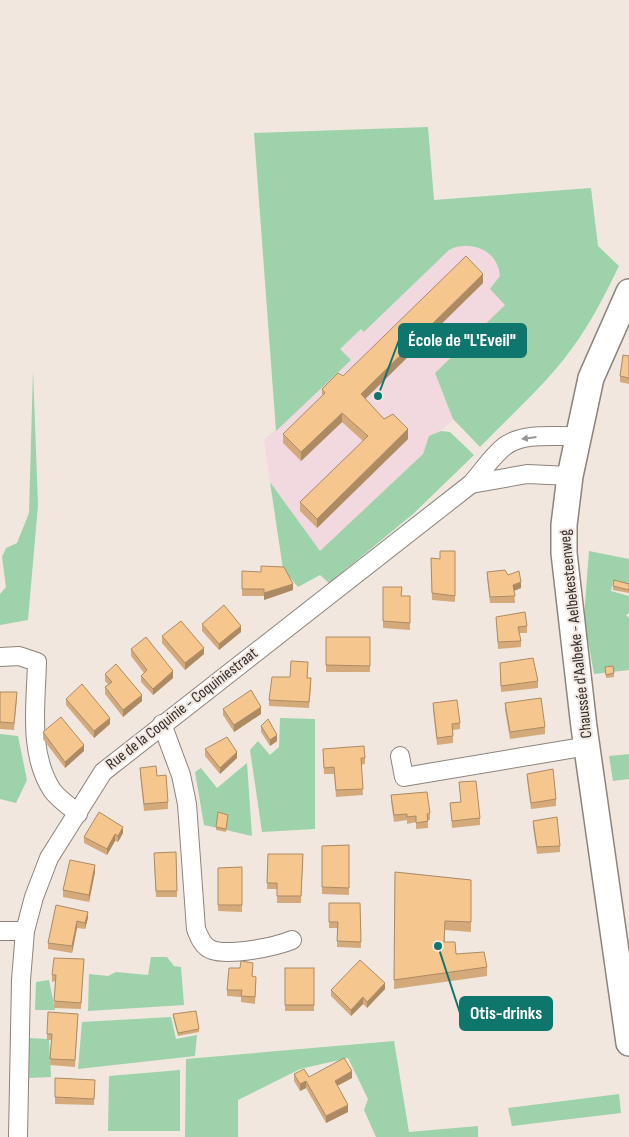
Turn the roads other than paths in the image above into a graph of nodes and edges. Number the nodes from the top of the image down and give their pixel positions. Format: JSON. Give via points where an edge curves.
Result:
{"nodes":[{"id":1,"x":629,"y":292,"type":"edge"},
{"id":2,"x":578,"y":436,"type":"junction"},
{"id":3,"x":570,"y":476,"type":"junction"},
{"id":4,"x":471,"y":484,"type":"junction"},
{"id":5,"x":0,"y":657,"type":"edge"},
{"id":6,"x":162,"y":724,"type":"junction"},
{"id":7,"x":588,"y":746,"type":"junction"},
{"id":8,"x":400,"y":756,"type":"dead end"},
{"id":9,"x":78,"y":814,"type":"junction"},
{"id":10,"x":0,"y":931,"type":"edge"},
{"id":11,"x":25,"y":931,"type":"junction"},
{"id":12,"x":292,"y":940,"type":"dead end"},
{"id":13,"x":629,"y":1043,"type":"edge"},
{"id":14,"x":18,"y":1137,"type":"edge"}],
"edges":[{"from":1,"to":2,"type":"main road","name":"Chaussée d'Aalbeke - Aelbekesteenweg","via":[[592,378]]},
{"from":2,"to":3,"type":"main road","name":"Chaussée d'Aalbeke - Aelbekesteenweg"},
{"from":2,"to":4,"type":"street","name":"Rue de la Coquinie - Coquiniestraat","one_way":true,"via":[[530,437],[514,441]]},
{"from":3,"to":4,"type":"street","name":"Rue de la Coquinie - Coquiniestraat","via":[[527,474]]},
{"from":3,"to":7,"type":"main road","name":"Chaussée d'Aalbeke - Aelbekesteenweg","via":[[564,553]]},
{"from":4,"to":6,"type":"street","name":"Rue de la Coquinie - Coquiniestraat"},
{"from":5,"to":9,"type":"street","via":[[19,656],[37,662],[35,738],[41,769],[53,792]]},
{"from":6,"to":9,"type":"street","name":"Rue de la Coquinie - Coquiniestraat","via":[[103,772]]},
{"from":6,"to":12,"type":"street","via":[[179,769],[187,804],[196,929],[200,939],[210,950],[222,952],[280,945]]},
{"from":7,"to":8,"type":"street","name":"Chaussée d'Aalbeke - Aelbekesteenweg","via":[[404,777]]},
{"from":7,"to":13,"type":"main road","name":"Chaussée d'Aalbeke - Aelbekesteenweg"},
{"from":9,"to":11,"type":"street","name":"Rue de la Coquinie - Coquiniestraat","via":[[49,858]]},
{"from":10,"to":11,"type":"street"},
{"from":11,"to":14,"type":"street","name":"Rue de la Coquinie - Coquiniestraat","via":[[20,980]]}]}
